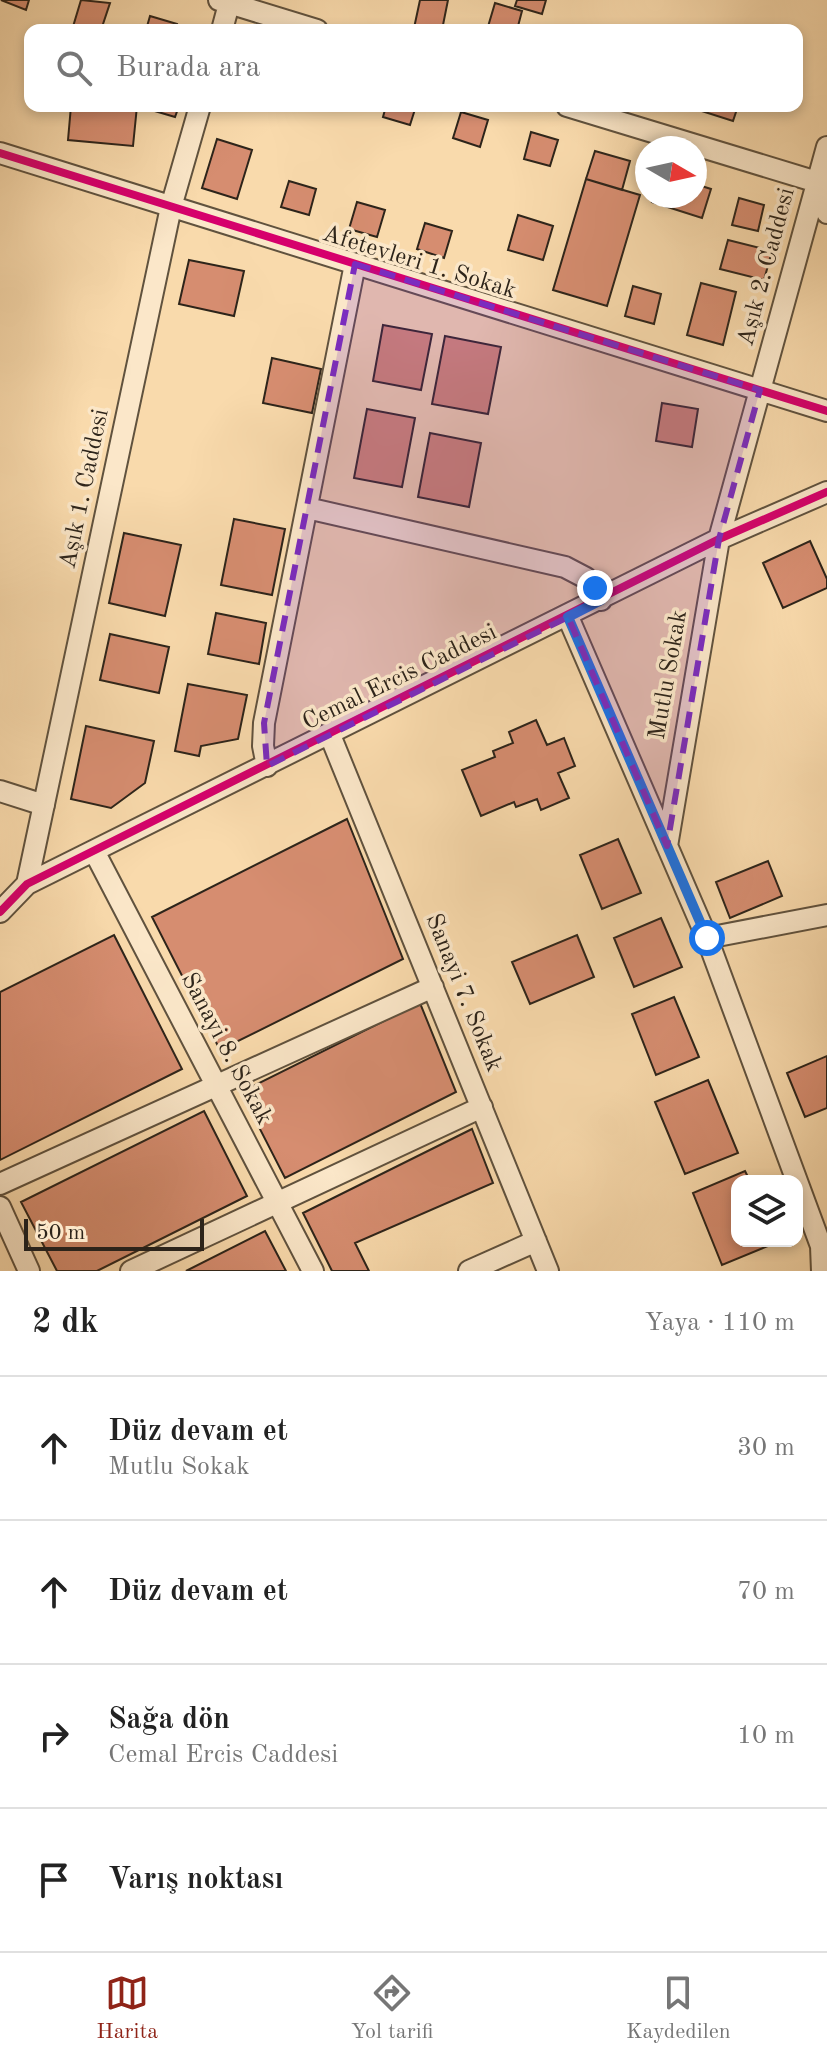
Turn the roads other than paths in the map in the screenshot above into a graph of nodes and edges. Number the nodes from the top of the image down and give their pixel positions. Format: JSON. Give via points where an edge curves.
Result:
{"nodes":[{"id":1,"x":226,"y":1,"type":"edge"},
{"id":2,"x":223,"y":24,"type":"edge"},
{"id":3,"x":298,"y":24,"type":"edge"},
{"id":4,"x":198,"y":112,"type":"edge"},
{"id":5,"x":587,"y":112,"type":"edge"},
{"id":6,"x":827,"y":147,"type":"edge"},
{"id":7,"x":0,"y":153,"type":"edge"},
{"id":8,"x":822,"y":182,"type":"edge"},
{"id":9,"x":171,"y":207,"type":"junction"},
{"id":10,"x":827,"y":213,"type":"edge"},
{"id":11,"x":355,"y":264,"type":"junction"},
{"id":12,"x":760,"y":390,"type":"junction"},
{"id":13,"x":827,"y":411,"type":"edge"},
{"id":14,"x":827,"y":492,"type":"edge"},
{"id":15,"x":307,"y":508,"type":"junction"},
{"id":16,"x":719,"y":539,"type":"junction"},
{"id":17,"x":601,"y":600,"type":"junction"},
{"id":18,"x":568,"y":617,"type":"junction"},
{"id":19,"x":330,"y":735,"type":"junction"},
{"id":20,"x":267,"y":766,"type":"junction"},
{"id":21,"x":0,"y":791,"type":"edge"},
{"id":22,"x":44,"y":805,"type":"junction"},
{"id":23,"x":667,"y":846,"type":"junction"},
{"id":24,"x":94,"y":851,"type":"junction"},
{"id":25,"x":27,"y":884,"type":"junction"},
{"id":26,"x":0,"y":912,"type":"edge"},
{"id":27,"x":827,"y":915,"type":"edge"},
{"id":28,"x":707,"y":938,"type":"junction"},
{"id":29,"x":433,"y":987,"type":"junction"},
{"id":30,"x":216,"y":1086,"type":"junction"},
{"id":31,"x":482,"y":1107,"type":"junction"},
{"id":32,"x":0,"y":1184,"type":"edge"},
{"id":33,"x":277,"y":1203,"type":"junction"},
{"id":34,"x":0,"y":1207,"type":"edge"},
{"id":35,"x":536,"y":1241,"type":"junction"},
{"id":36,"x":158,"y":1265,"type":"edge"},
{"id":37,"x":29,"y":1271,"type":"edge"},
{"id":38,"x":131,"y":1271,"type":"edge"},
{"id":39,"x":313,"y":1271,"type":"edge"},
{"id":40,"x":469,"y":1271,"type":"edge"},
{"id":41,"x":548,"y":1271,"type":"edge"},
{"id":42,"x":822,"y":1271,"type":"edge"}],
"edges":[{"from":1,"to":2,"type":"street"},
{"from":1,"to":3,"type":"street"},
{"from":4,"to":9,"type":"street","name":"Aşık 1. Caddesi"},
{"from":5,"to":8,"type":"street"},
{"from":6,"to":8,"type":"street","name":"Aşık 2. Caddesi"},
{"from":7,"to":9,"type":"street","name":"Afetevleri 1. Sokak"},
{"from":8,"to":10,"type":"street"},
{"from":8,"to":12,"type":"street","name":"Aşık 2. Caddesi"},
{"from":9,"to":11,"type":"street","name":"Afetevleri 1. Sokak"},
{"from":9,"to":22,"type":"street","name":"Aşık 1. Caddesi"},
{"from":11,"to":12,"type":"street","name":"Afetevleri 1. Sokak"},
{"from":11,"to":15,"type":"street"},
{"from":12,"to":13,"type":"street","name":"Afetevleri 1. Sokak"},
{"from":12,"to":16,"type":"street","name":"Aşık 2. Caddesi"},
{"from":14,"to":16,"type":"street","name":"Cemal Ercis Caddesi"},
{"from":15,"to":17,"type":"street","via":[[565,567],[586,578]]},
{"from":15,"to":20,"type":"street","via":[[264,723]]},
{"from":16,"to":17,"type":"street","name":"Cemal Ercis Caddesi"},
{"from":16,"to":23,"type":"street","name":"Mutlu Sokak"},
{"from":17,"to":18,"type":"street","name":"Cemal Ercis Caddesi"},
{"from":18,"to":19,"type":"street","name":"Cemal Ercis Caddesi"},
{"from":18,"to":23,"type":"street"},
{"from":19,"to":20,"type":"street","name":"Cemal Ercis Caddesi"},
{"from":19,"to":29,"type":"street","name":"Sanayi 7. Sokak"},
{"from":20,"to":24,"type":"street","name":"Cemal Ercis Caddesi"},
{"from":21,"to":22,"type":"street"},
{"from":22,"to":25,"type":"street","name":"Aşık 1. Caddesi"},
{"from":23,"to":28,"type":"street"},
{"from":24,"to":25,"type":"street","name":"Cemal Ercis Caddesi"},
{"from":24,"to":30,"type":"street","name":"Sanayi 8. Sokak"},
{"from":25,"to":26,"type":"street","name":"Cemal Ercis Caddesi"},
{"from":27,"to":28,"type":"street"},
{"from":28,"to":42,"type":"street","via":[[821,1246]]},
{"from":29,"to":30,"type":"street"},
{"from":29,"to":31,"type":"street","name":"Sanayi 7. Sokak"},
{"from":30,"to":32,"type":"street"},
{"from":30,"to":33,"type":"street","name":"Sanayi 8. Sokak"},
{"from":31,"to":33,"type":"street"},
{"from":31,"to":35,"type":"street","name":"Sanayi 7. Sokak"},
{"from":33,"to":36,"type":"street"},
{"from":33,"to":39,"type":"street","name":"Sanayi 8. Sokak"},
{"from":34,"to":37,"type":"street"},
{"from":35,"to":40,"type":"street"},
{"from":35,"to":41,"type":"street","name":"Sanayi 7. Sokak"},
{"from":36,"to":38,"type":"street"}]}
